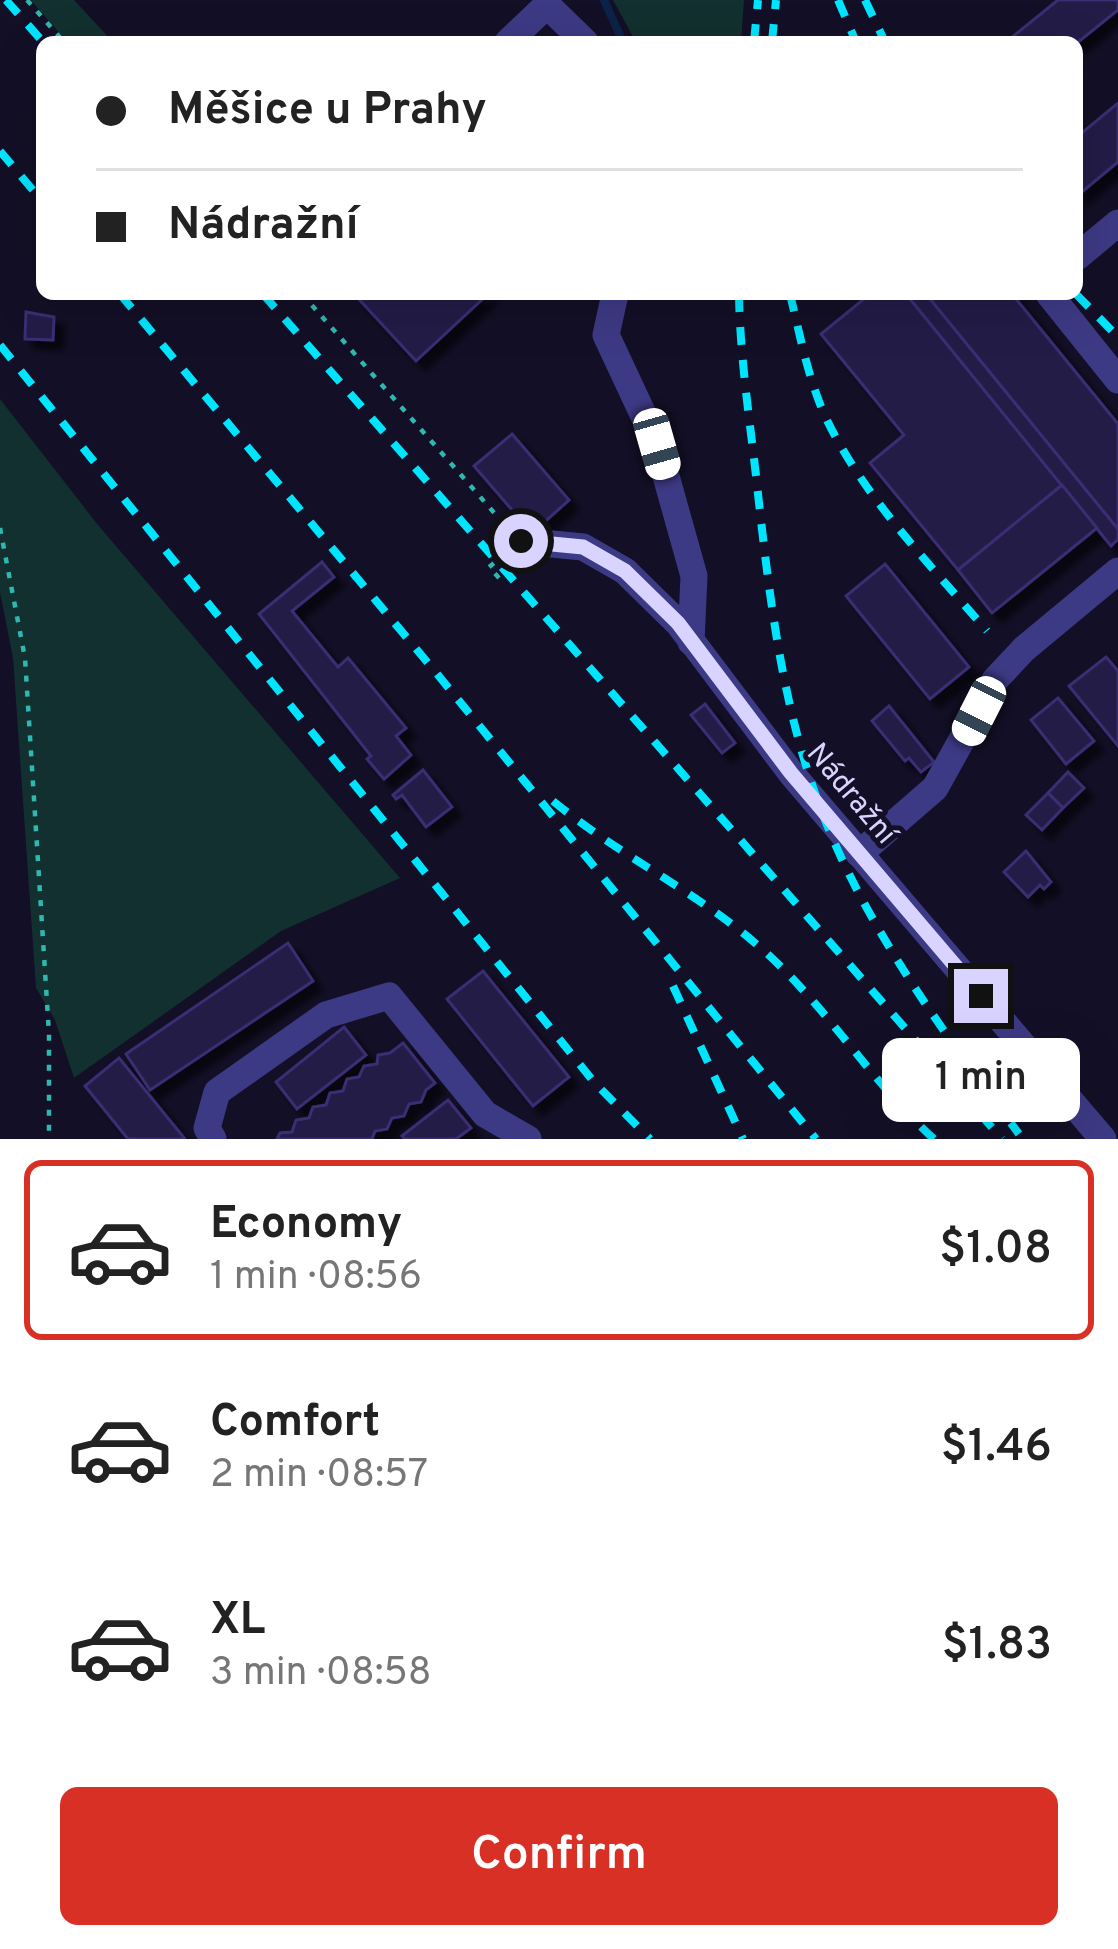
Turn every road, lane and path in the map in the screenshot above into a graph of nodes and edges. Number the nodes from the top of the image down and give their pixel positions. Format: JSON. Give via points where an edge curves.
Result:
{"nodes":[{"id":1,"x":27,"y":0,"type":"edge"},
{"id":2,"x":59,"y":36,"type":"edge"},
{"id":3,"x":514,"y":36,"type":"edge"},
{"id":4,"x":579,"y":36,"type":"edge"},
{"id":5,"x":1118,"y":224,"type":"edge"},
{"id":6,"x":1083,"y":252,"type":"edge"},
{"id":7,"x":307,"y":300,"type":"edge"},
{"id":8,"x":614,"y":300,"type":"edge"},
{"id":9,"x":1054,"y":300,"type":"edge"},
{"id":10,"x":1118,"y":380,"type":"edge"},
{"id":11,"x":0,"y":528,"type":"edge"},
{"id":12,"x":521,"y":541,"type":"joint"},
{"id":13,"x":1118,"y":572,"type":"edge"},
{"id":14,"x":692,"y":642,"type":"junction"},
{"id":15,"x":860,"y":854,"type":"junction"},
{"id":16,"x":49,"y":1139,"type":"edge"},
{"id":17,"x":213,"y":1139,"type":"edge"},
{"id":18,"x":528,"y":1139,"type":"edge"},
{"id":19,"x":1103,"y":1139,"type":"edge"}],
"edges":[{"from":1,"to":2,"type":"path"},
{"from":3,"to":4,"type":"lane","via":[[548,5]]},
{"from":5,"to":6,"type":"lane"},
{"from":7,"to":12,"type":"path"},
{"from":8,"to":14,"type":"lane","via":[[606,335],[657,444],[694,576]]},
{"from":9,"to":10,"type":"lane"},
{"from":11,"to":16,"type":"path","via":[[25,658]]},
{"from":12,"to":14,"type":"lane","name":"Nádražní","via":[[583,547],[625,571]]},
{"from":13,"to":15,"type":"lane","via":[[995,680],[935,788]]},
{"from":14,"to":15,"type":"lane","name":"Nádražní"},
{"from":15,"to":19,"type":"lane","name":"Nádražní"},
{"from":17,"to":18,"type":"lane","via":[[207,1128],[217,1092],[326,1015],[389,996],[485,1114]]}]}
